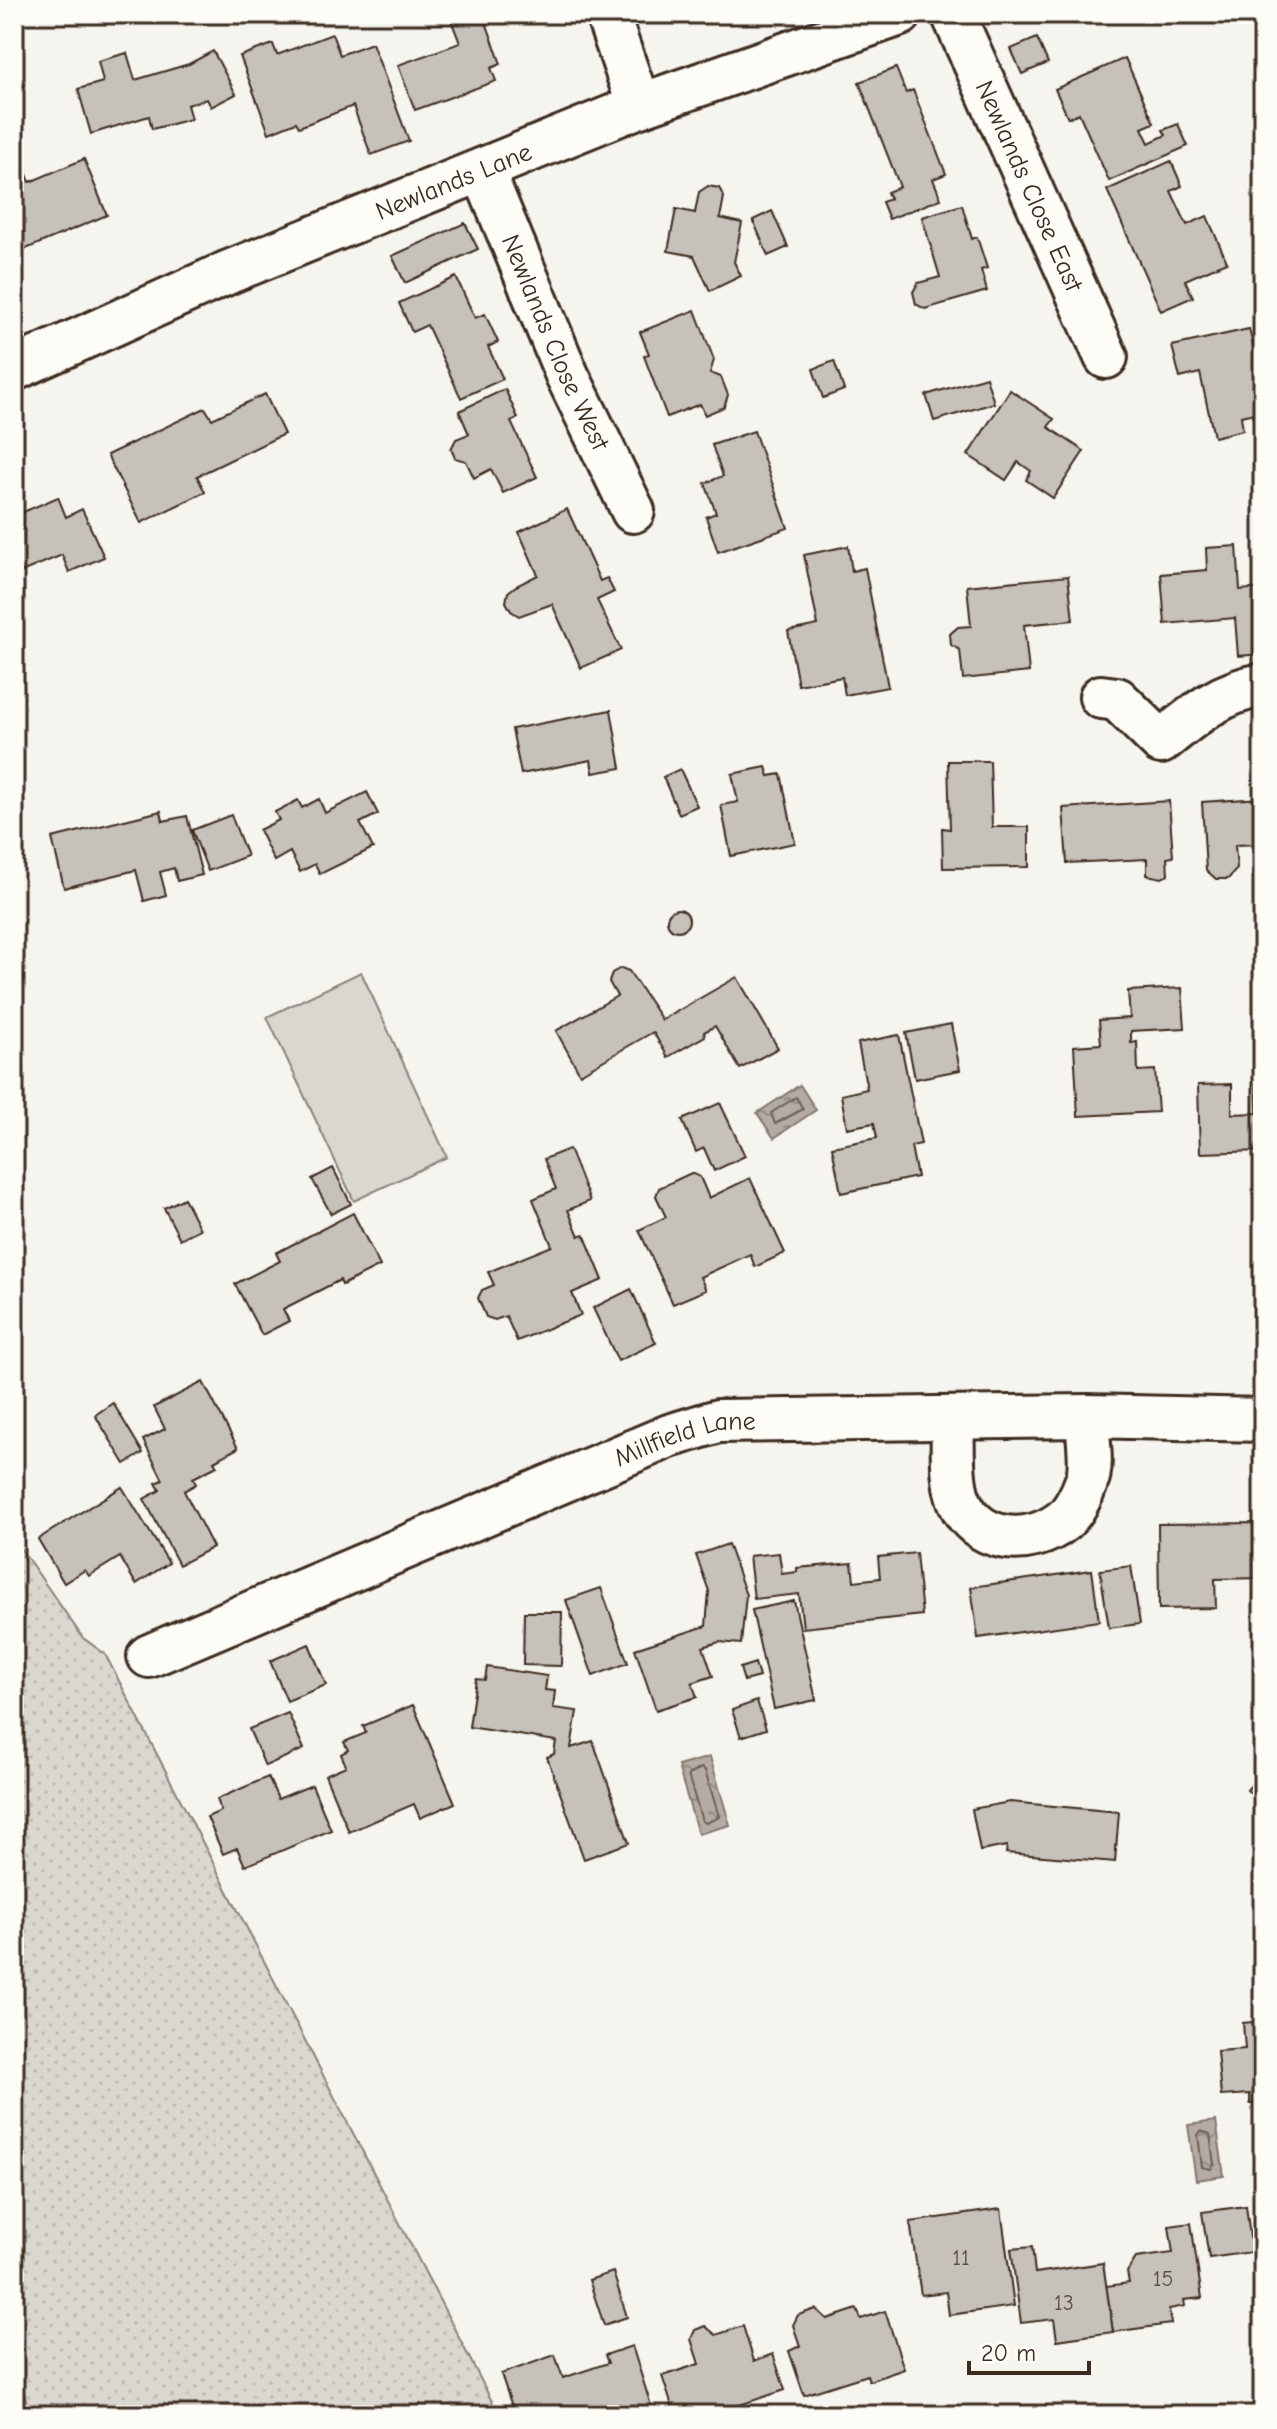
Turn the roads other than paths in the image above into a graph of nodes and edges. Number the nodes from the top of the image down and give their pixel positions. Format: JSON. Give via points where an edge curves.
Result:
{"nodes":[{"id":1,"x":607,"y":14,"type":"edge"},
{"id":2,"x":900,"y":14,"type":"edge"},
{"id":3,"x":953,"y":14,"type":"edge"},
{"id":4,"x":639,"y":106,"type":"junction"},
{"id":5,"x":483,"y":171,"type":"junction"},
{"id":6,"x":1106,"y":357,"type":"dead end"},
{"id":7,"x":14,"y":369,"type":"edge"},
{"id":8,"x":633,"y":511,"type":"dead end"},
{"id":9,"x":1263,"y":685,"type":"edge"},
{"id":10,"x":1101,"y":697,"type":"dead end"},
{"id":11,"x":1087,"y":1416,"type":"junction"},
{"id":12,"x":952,"y":1418,"type":"junction"},
{"id":13,"x":1263,"y":1420,"type":"edge"},
{"id":14,"x":149,"y":1656,"type":"dead end"}],
"edges":[{"from":1,"to":4,"type":"street"},
{"from":2,"to":4,"type":"street","name":"Newlands Lane"},
{"from":3,"to":6,"type":"street","name":"Newlands Close East"},
{"from":4,"to":5,"type":"street","name":"Newlands Lane"},
{"from":5,"to":7,"type":"street","name":"Newlands Lane","via":[[229,272]]},
{"from":5,"to":8,"type":"street","name":"Newlands Close West","via":[[567,375]]},
{"from":9,"to":10,"type":"street","via":[[1213,700],[1161,742],[1117,699]]},
{"from":11,"to":12,"type":"street","name":"Millfield Lane"},
{"from":11,"to":12,"type":"street","via":[[1088,1480],[1079,1498],[1064,1519],[1013,1540],[988,1533],[964,1513],[956,1495]]},
{"from":11,"to":13,"type":"street","name":"Millfield Lane"},
{"from":12,"to":14,"type":"street","name":"Millfield Lane","via":[[718,1421]]}]}
